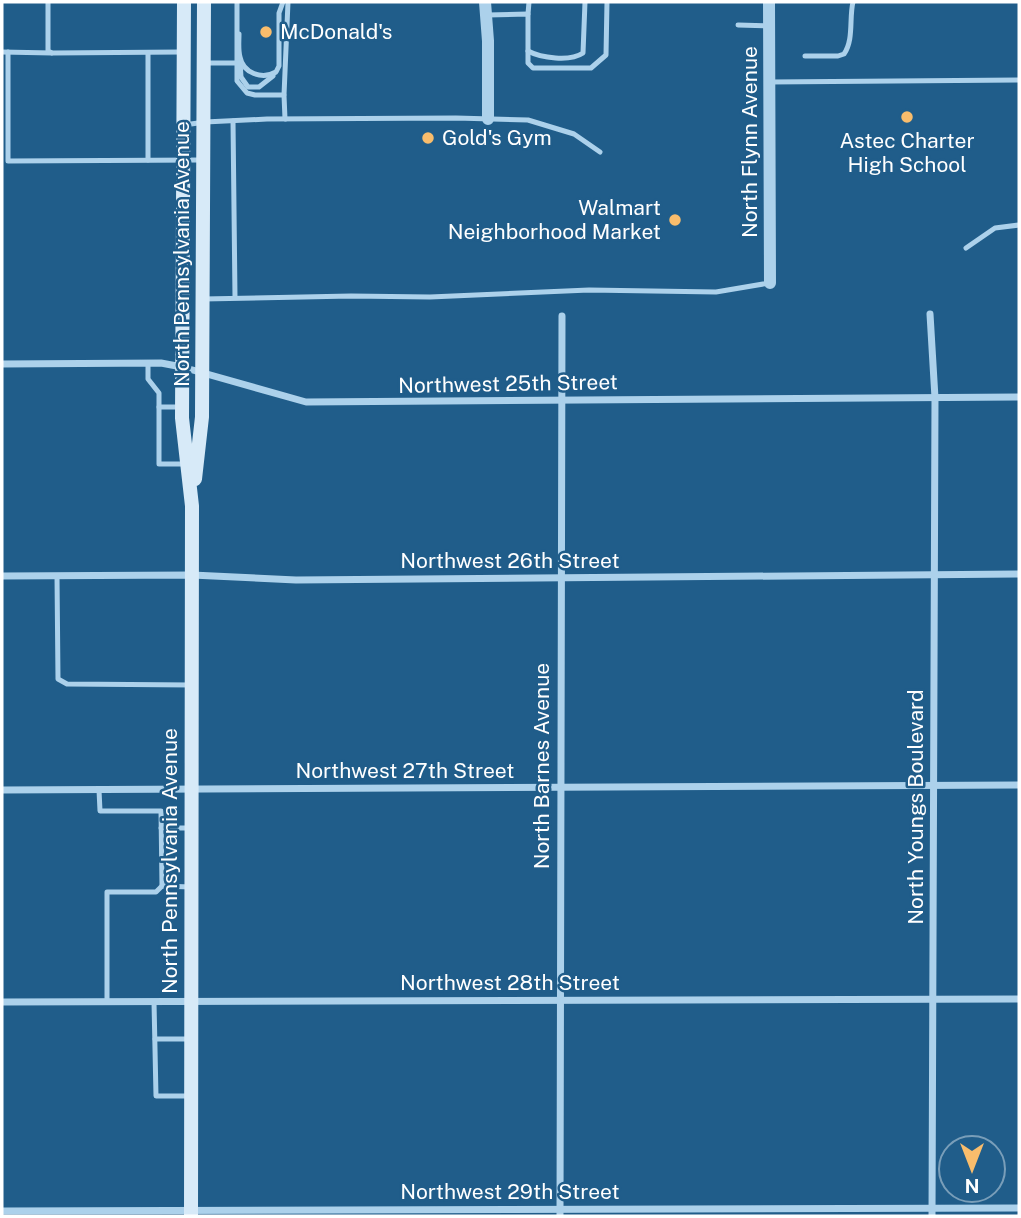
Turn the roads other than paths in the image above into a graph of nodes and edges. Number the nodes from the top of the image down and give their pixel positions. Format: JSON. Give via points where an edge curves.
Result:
{"nodes":[{"id":1,"x":48,"y":2,"type":"edge"},
{"id":2,"x":184,"y":2,"type":"edge"},
{"id":3,"x":204,"y":2,"type":"edge"},
{"id":4,"x":282,"y":2,"type":"edge"},
{"id":5,"x":288,"y":2,"type":"edge"},
{"id":6,"x":529,"y":2,"type":"edge"},
{"id":7,"x":585,"y":2,"type":"edge"},
{"id":8,"x":607,"y":2,"type":"edge"},
{"id":9,"x":769,"y":2,"type":"edge"},
{"id":10,"x":853,"y":2,"type":"edge"},
{"id":11,"x":236,"y":4,"type":"edge"},
{"id":12,"x":486,"y":8,"type":"edge"},
{"id":13,"x":528,"y":14,"type":"junction"},
{"id":14,"x":738,"y":25,"type":"dead end"},
{"id":15,"x":769,"y":26,"type":"junction"},
{"id":16,"x":528,"y":51,"type":"junction"},
{"id":17,"x":5,"y":52,"type":"edge"},
{"id":18,"x":184,"y":52,"type":"junction"},
{"id":19,"x":52,"y":53,"type":"junction"},
{"id":20,"x":148,"y":53,"type":"junction"},
{"id":21,"x":806,"y":57,"type":"dead end"},
{"id":22,"x":238,"y":61,"type":"junction"},
{"id":23,"x":204,"y":63,"type":"junction"},
{"id":24,"x":276,"y":72,"type":"junction"},
{"id":25,"x":1019,"y":80,"type":"edge"},
{"id":26,"x":770,"y":82,"type":"junction"},
{"id":27,"x":285,"y":95,"type":"junction"},
{"id":28,"x":285,"y":119,"type":"junction"},
{"id":29,"x":488,"y":119,"type":"junction"},
{"id":30,"x":233,"y":121,"type":"junction"},
{"id":31,"x":205,"y":122,"type":"junction"},
{"id":32,"x":184,"y":125,"type":"junction"},
{"id":33,"x":600,"y":152,"type":"dead end"},
{"id":34,"x":148,"y":160,"type":"junction"},
{"id":35,"x":184,"y":160,"type":"junction"},
{"id":36,"x":204,"y":160,"type":"junction"},
{"id":37,"x":183,"y":214,"type":"junction"},
{"id":38,"x":204,"y":214,"type":"junction"},
{"id":39,"x":1019,"y":225,"type":"edge"},
{"id":40,"x":966,"y":248,"type":"dead end"},
{"id":41,"x":183,"y":281,"type":"junction"},
{"id":42,"x":203,"y":281,"type":"junction"},
{"id":43,"x":770,"y":283,"type":"joint"},
{"id":44,"x":235,"y":297,"type":"junction"},
{"id":45,"x":203,"y":299,"type":"junction"},
{"id":46,"x":930,"y":314,"type":"dead end"},
{"id":47,"x":562,"y":316,"type":"dead end"},
{"id":48,"x":148,"y":363,"type":"junction"},
{"id":49,"x":2,"y":364,"type":"edge"},
{"id":50,"x":182,"y":367,"type":"junction"},
{"id":51,"x":202,"y":373,"type":"junction"},
{"id":52,"x":1019,"y":397,"type":"edge"},
{"id":53,"x":935,"y":398,"type":"junction"},
{"id":54,"x":562,"y":400,"type":"junction"},
{"id":55,"x":159,"y":407,"type":"junction"},
{"id":56,"x":182,"y":407,"type":"junction"},
{"id":57,"x":187,"y":464,"type":"junction"},
{"id":58,"x":192,"y":506,"type":"junction"},
{"id":59,"x":1019,"y":574,"type":"edge"},
{"id":60,"x":192,"y":575,"type":"junction"},
{"id":61,"x":934,"y":575,"type":"junction"},
{"id":62,"x":2,"y":576,"type":"edge"},
{"id":63,"x":57,"y":576,"type":"junction"},
{"id":64,"x":561,"y":578,"type":"junction"},
{"id":65,"x":192,"y":685,"type":"junction"},
{"id":66,"x":933,"y":785,"type":"junction"},
{"id":67,"x":1019,"y":785,"type":"edge"},
{"id":68,"x":561,"y":788,"type":"junction"},
{"id":69,"x":192,"y":789,"type":"junction"},
{"id":70,"x":2,"y":790,"type":"edge"},
{"id":71,"x":99,"y":790,"type":"junction"},
{"id":72,"x":162,"y":828,"type":"junction"},
{"id":73,"x":191,"y":828,"type":"junction"},
{"id":74,"x":162,"y":887,"type":"junction"},
{"id":75,"x":191,"y":887,"type":"junction"},
{"id":76,"x":933,"y":999,"type":"junction"},
{"id":77,"x":1019,"y":999,"type":"edge"},
{"id":78,"x":560,"y":1000,"type":"junction"},
{"id":79,"x":191,"y":1001,"type":"junction"},
{"id":80,"x":2,"y":1002,"type":"edge"},
{"id":81,"x":107,"y":1002,"type":"junction"},
{"id":82,"x":154,"y":1002,"type":"junction"},
{"id":83,"x":155,"y":1038,"type":"junction"},
{"id":84,"x":191,"y":1039,"type":"junction"},
{"id":85,"x":191,"y":1096,"type":"junction"},
{"id":86,"x":1019,"y":1208,"type":"edge"},
{"id":87,"x":2,"y":1211,"type":"edge"},
{"id":88,"x":932,"y":1212,"type":"edge"},
{"id":89,"x":559,"y":1213,"type":"edge"},
{"id":90,"x":191,"y":1214,"type":"edge"}],
"edges":[{"from":1,"to":19,"type":"lane","via":[[48,51]]},
{"from":2,"to":18,"type":"main road","name":"North Pennsylvania Avenue"},
{"from":3,"to":23,"type":"main road","name":"North Pennsylvania Avenue"},
{"from":4,"to":24,"type":"lane"},
{"from":5,"to":27,"type":"lane"},
{"from":6,"to":13,"type":"lane"},
{"from":7,"to":16,"type":"lane","via":[[583,53],[542,57]]},
{"from":8,"to":16,"type":"lane","via":[[606,55],[591,68],[533,68]]},
{"from":9,"to":15,"type":"street","name":"North Flynn Avenue"},
{"from":10,"to":21,"type":"lane","via":[[850,41],[844,54]]},
{"from":11,"to":22,"type":"lane"},
{"from":12,"to":13,"type":"lane"},
{"from":12,"to":29,"type":"street"},
{"from":13,"to":16,"type":"lane"},
{"from":14,"to":15,"type":"lane"},
{"from":15,"to":26,"type":"street","name":"North Flynn Avenue"},
{"from":17,"to":19,"type":"lane"},
{"from":17,"to":34,"type":"lane","via":[[8,161]]},
{"from":18,"to":20,"type":"lane"},
{"from":18,"to":32,"type":"main road","name":"North Pennsylvania Avenue"},
{"from":19,"to":20,"type":"lane"},
{"from":20,"to":34,"type":"lane"},
{"from":22,"to":23,"type":"lane"},
{"from":22,"to":24,"type":"lane","via":[[256,75]]},
{"from":22,"to":24,"type":"lane","via":[[248,87],[259,87]]},
{"from":22,"to":27,"type":"lane","via":[[237,81],[247,93]]},
{"from":23,"to":31,"type":"main road","name":"North Pennsylvania Avenue"},
{"from":25,"to":26,"type":"lane"},
{"from":26,"to":43,"type":"street","name":"North Flynn Avenue"},
{"from":27,"to":28,"type":"lane"},
{"from":28,"to":29,"type":"lane"},
{"from":28,"to":30,"type":"lane"},
{"from":29,"to":33,"type":"lane","via":[[528,120],[574,134]]},
{"from":30,"to":31,"type":"lane"},
{"from":30,"to":44,"type":"lane"},
{"from":31,"to":32,"type":"lane"},
{"from":31,"to":36,"type":"main road","name":"North Pennsylvania Avenue"},
{"from":32,"to":35,"type":"main road","name":"North Pennsylvania Avenue"},
{"from":34,"to":35,"type":"lane"},
{"from":35,"to":36,"type":"lane"},
{"from":35,"to":37,"type":"main road","name":"North Pennsylvania Avenue"},
{"from":36,"to":38,"type":"main road","name":"North Pennsylvania Avenue"},
{"from":37,"to":38,"type":"main road"},
{"from":37,"to":41,"type":"main road","name":"North Pennsylvania Avenue"},
{"from":38,"to":42,"type":"main road","name":"North Pennsylvania Avenue"},
{"from":39,"to":40,"type":"lane","via":[[995,228]]},
{"from":41,"to":42,"type":"main road"},
{"from":41,"to":50,"type":"main road","name":"North Pennsylvania Avenue"},
{"from":42,"to":45,"type":"main road","name":"North Pennsylvania Avenue"},
{"from":43,"to":44,"type":"lane","via":[[716,292]]},
{"from":44,"to":45,"type":"lane"},
{"from":45,"to":51,"type":"main road","name":"North Pennsylvania Avenue"},
{"from":46,"to":53,"type":"street","name":"North Youngs Boulevard"},
{"from":47,"to":54,"type":"street","name":"North Barnes Avenue"},
{"from":48,"to":49,"type":"street","name":"Northwest 25th Street"},
{"from":48,"to":50,"type":"street","name":"Northwest 25th Street"},
{"from":48,"to":55,"type":"lane","via":[[148,379],[159,393]]},
{"from":50,"to":51,"type":"street","name":"Northwest 25th Street"},
{"from":50,"to":56,"type":"main road","name":"North Pennsylvania Avenue"},
{"from":51,"to":54,"type":"street","name":"Northwest 25th Street","via":[[306,402]]},
{"from":51,"to":58,"type":"main road","name":"North Pennsylvania Avenue"},
{"from":52,"to":53,"type":"street","name":"Northwest 25th Street"},
{"from":53,"to":54,"type":"street","name":"Northwest 25th Street"},
{"from":53,"to":61,"type":"street","name":"North Youngs Boulevard"},
{"from":54,"to":64,"type":"street","name":"North Barnes Avenue"},
{"from":55,"to":56,"type":"lane"},
{"from":55,"to":57,"type":"lane","via":[[159,464]]},
{"from":56,"to":57,"type":"main road","name":"North Pennsylvania Avenue"},
{"from":57,"to":58,"type":"main road","name":"North Pennsylvania Avenue"},
{"from":58,"to":60,"type":"main road","name":"North Pennsylvania Avenue"},
{"from":59,"to":61,"type":"street","name":"Northwest 26th Street"},
{"from":60,"to":63,"type":"street","name":"Northwest 26th Street"},
{"from":60,"to":64,"type":"street","name":"Northwest 26th Street","via":[[296,580]]},
{"from":60,"to":65,"type":"main road","name":"North Pennsylvania Avenue"},
{"from":61,"to":64,"type":"street","name":"Northwest 26th Street"},
{"from":61,"to":66,"type":"street","name":"North Youngs Boulevard"},
{"from":62,"to":63,"type":"street","name":"Northwest 26th Street"},
{"from":63,"to":65,"type":"lane","via":[[61,682]]},
{"from":64,"to":68,"type":"street","name":"North Barnes Avenue"},
{"from":65,"to":69,"type":"main road","name":"North Pennsylvania Avenue"},
{"from":66,"to":67,"type":"street","name":"Northwest 27th Street"},
{"from":66,"to":68,"type":"street","name":"Northwest 27th Street"},
{"from":66,"to":76,"type":"street","name":"North Youngs Boulevard"},
{"from":68,"to":69,"type":"street","name":"Northwest 27th Street"},
{"from":68,"to":78,"type":"street","name":"North Barnes Avenue"},
{"from":69,"to":71,"type":"street","name":"Northwest 27th Street"},
{"from":69,"to":73,"type":"main road","name":"North Pennsylvania Avenue"},
{"from":70,"to":71,"type":"street","name":"Northwest 27th Street"},
{"from":71,"to":72,"type":"lane","via":[[100,811],[161,811]]},
{"from":72,"to":73,"type":"lane"},
{"from":72,"to":74,"type":"lane"},
{"from":73,"to":75,"type":"main road","name":"North Pennsylvania Avenue"},
{"from":74,"to":75,"type":"lane"},
{"from":74,"to":81,"type":"lane","via":[[156,892],[107,892]]},
{"from":75,"to":79,"type":"main road","name":"North Pennsylvania Avenue"},
{"from":76,"to":77,"type":"street","name":"Northwest 28th Street"},
{"from":76,"to":78,"type":"street","name":"Northwest 28th Street"},
{"from":76,"to":88,"type":"street","name":"North Youngs Boulevard"},
{"from":78,"to":79,"type":"street","name":"Northwest 28th Street"},
{"from":78,"to":89,"type":"street","name":"North Barnes Avenue"},
{"from":79,"to":82,"type":"street","name":"Northwest 28th Street"},
{"from":79,"to":84,"type":"main road","name":"North Pennsylvania Avenue"},
{"from":80,"to":81,"type":"street","name":"Northwest 28th Street"},
{"from":81,"to":82,"type":"street","name":"Northwest 28th Street"},
{"from":82,"to":83,"type":"lane"},
{"from":83,"to":84,"type":"lane"},
{"from":83,"to":85,"type":"lane","via":[[156,1096]]},
{"from":84,"to":85,"type":"main road","name":"North Pennsylvania Avenue"},
{"from":85,"to":90,"type":"main road","name":"North Pennsylvania Avenue"},
{"from":86,"to":88,"type":"street","name":"Northwest 29th Street"},
{"from":87,"to":90,"type":"street","name":"Northwest 29th Street"},
{"from":88,"to":89,"type":"street","name":"Northwest 29th Street"},
{"from":89,"to":90,"type":"street","name":"Northwest 29th Street"}]}
